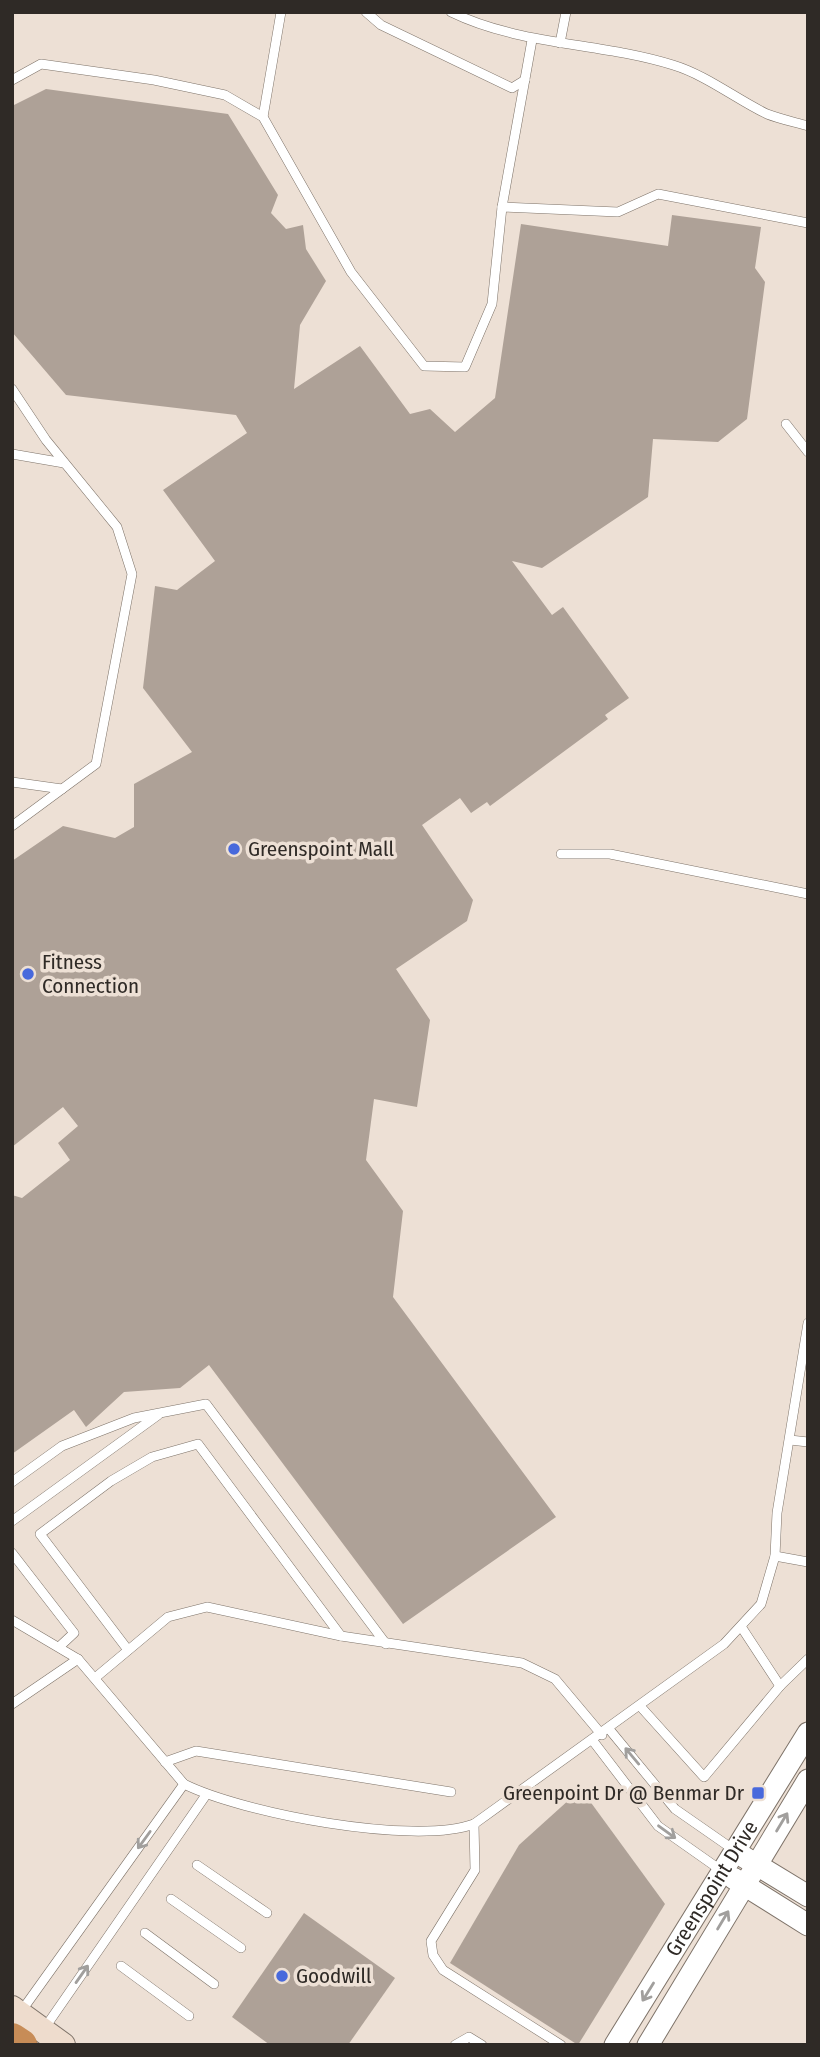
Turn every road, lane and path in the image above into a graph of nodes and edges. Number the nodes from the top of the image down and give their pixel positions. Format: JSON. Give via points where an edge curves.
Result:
{"nodes":[{"id":1,"x":281,"y":12,"type":"edge"},
{"id":2,"x":366,"y":12,"type":"edge"},
{"id":3,"x":451,"y":12,"type":"edge"},
{"id":4,"x":566,"y":12,"type":"edge"},
{"id":5,"x":532,"y":40,"type":"junction"},
{"id":6,"x":560,"y":43,"type":"junction"},
{"id":7,"x":13,"y":79,"type":"edge"},
{"id":8,"x":525,"y":80,"type":"junction"},
{"id":9,"x":263,"y":117,"type":"junction"},
{"id":10,"x":808,"y":127,"type":"edge"},
{"id":11,"x":502,"y":207,"type":"junction"},
{"id":12,"x":808,"y":223,"type":"edge"},
{"id":13,"x":12,"y":389,"type":"edge"},
{"id":14,"x":786,"y":424,"type":"dead end"},
{"id":15,"x":808,"y":452,"type":"edge"},
{"id":16,"x":12,"y":454,"type":"edge"},
{"id":17,"x":64,"y":463,"type":"junction"},
{"id":18,"x":12,"y":782,"type":"edge"},
{"id":19,"x":62,"y":789,"type":"junction"},
{"id":20,"x":12,"y":826,"type":"edge"},
{"id":21,"x":561,"y":854,"type":"dead end"},
{"id":22,"x":808,"y":894,"type":"edge"},
{"id":23,"x":808,"y":1324,"type":"edge"},
{"id":24,"x":162,"y":1412,"type":"junction"},
{"id":25,"x":790,"y":1440,"type":"junction"},
{"id":26,"x":808,"y":1442,"type":"edge"},
{"id":27,"x":12,"y":1482,"type":"edge"},
{"id":28,"x":12,"y":1521,"type":"edge"},
{"id":29,"x":12,"y":1553,"type":"edge"},
{"id":30,"x":775,"y":1556,"type":"junction"},
{"id":31,"x":808,"y":1562,"type":"edge"},
{"id":32,"x":12,"y":1620,"type":"edge"},
{"id":33,"x":742,"y":1628,"type":"junction"},
{"id":34,"x":341,"y":1636,"type":"junction"},
{"id":35,"x":386,"y":1644,"type":"junction"},
{"id":36,"x":59,"y":1647,"type":"junction"},
{"id":37,"x":128,"y":1650,"type":"junction"},
{"id":38,"x":78,"y":1659,"type":"junction"},
{"id":39,"x":808,"y":1659,"type":"edge"},
{"id":40,"x":95,"y":1678,"type":"junction"},
{"id":41,"x":780,"y":1686,"type":"junction"},
{"id":42,"x":12,"y":1704,"type":"edge"},
{"id":43,"x":640,"y":1706,"type":"junction"},
{"id":44,"x":606,"y":1732,"type":"junction"},
{"id":45,"x":808,"y":1733,"type":"edge"},
{"id":46,"x":593,"y":1741,"type":"junction"},
{"id":47,"x":165,"y":1762,"type":"junction"},
{"id":48,"x":808,"y":1780,"type":"edge"},
{"id":49,"x":184,"y":1784,"type":"junction"},
{"id":50,"x":451,"y":1792,"type":"dead end"},
{"id":51,"x":206,"y":1795,"type":"junction"},
{"id":52,"x":474,"y":1824,"type":"junction"},
{"id":53,"x":735,"y":1851,"type":"junction"},
{"id":54,"x":197,"y":1865,"type":"dead end"},
{"id":55,"x":756,"y":1865,"type":"junction"},
{"id":56,"x":722,"y":1871,"type":"junction"},
{"id":57,"x":744,"y":1885,"type":"junction"},
{"id":58,"x":808,"y":1896,"type":"edge"},
{"id":59,"x":171,"y":1899,"type":"dead end"},
{"id":60,"x":267,"y":1913,"type":"dead end"},
{"id":61,"x":808,"y":1925,"type":"edge"},
{"id":62,"x":145,"y":1933,"type":"dead end"},
{"id":63,"x":241,"y":1948,"type":"dead end"},
{"id":64,"x":121,"y":1966,"type":"dead end"},
{"id":65,"x":214,"y":1984,"type":"dead end"},
{"id":66,"x":189,"y":2016,"type":"dead end"},
{"id":67,"x":15,"y":2020,"type":"edge"},
{"id":68,"x":42,"y":2040,"type":"edge"},
{"id":69,"x":478,"y":2042,"type":"edge"},
{"id":70,"x":455,"y":2045,"type":"edge"},
{"id":71,"x":561,"y":2045,"type":"edge"},
{"id":72,"x":615,"y":2045,"type":"edge"},
{"id":73,"x":648,"y":2045,"type":"edge"}],
"edges":[{"from":1,"to":9,"type":"lane"},
{"from":2,"to":8,"type":"lane","via":[[382,25],[512,88]]},
{"from":3,"to":5,"type":"lane","via":[[474,24]]},
{"from":4,"to":6,"type":"lane"},
{"from":5,"to":6,"type":"lane"},
{"from":5,"to":8,"type":"lane"},
{"from":6,"to":10,"type":"lane","via":[[675,65],[769,115]]},
{"from":7,"to":9,"type":"lane","via":[[41,64],[154,80],[225,95]]},
{"from":8,"to":11,"type":"lane"},
{"from":9,"to":11,"type":"lane","via":[[351,272],[424,366],[465,367],[492,304]]},
{"from":11,"to":12,"type":"lane","via":[[618,212],[658,194]]},
{"from":13,"to":17,"type":"lane"},
{"from":14,"to":15,"type":"lane"},
{"from":16,"to":17,"type":"lane"},
{"from":17,"to":19,"type":"lane","via":[[117,527],[132,573],[96,764]]},
{"from":18,"to":19,"type":"lane"},
{"from":19,"to":20,"type":"lane"},
{"from":21,"to":22,"type":"lane","via":[[610,854]]},
{"from":23,"to":25,"type":"lane"},
{"from":24,"to":27,"type":"lane","via":[[62,1446]]},
{"from":24,"to":28,"type":"lane"},
{"from":24,"to":35,"type":"lane","via":[[206,1404]]},
{"from":25,"to":26,"type":"lane"},
{"from":25,"to":30,"type":"lane","via":[[777,1513]]},
{"from":29,"to":36,"type":"lane","via":[[74,1633]]},
{"from":30,"to":31,"type":"lane"},
{"from":30,"to":33,"type":"lane","via":[[761,1604]]},
{"from":32,"to":36,"type":"lane"},
{"from":33,"to":41,"type":"lane"},
{"from":33,"to":43,"type":"lane"},
{"from":34,"to":35,"type":"lane"},
{"from":34,"to":37,"type":"lane","via":[[207,1607],[168,1617]]},
{"from":34,"to":37,"type":"lane","via":[[198,1444],[152,1457],[40,1534]]},
{"from":35,"to":44,"type":"lane","via":[[522,1663],[555,1679]]},
{"from":36,"to":38,"type":"lane"},
{"from":37,"to":40,"type":"lane"},
{"from":38,"to":40,"type":"lane"},
{"from":38,"to":42,"type":"lane"},
{"from":39,"to":41,"type":"lane"},
{"from":40,"to":47,"type":"lane"},
{"from":41,"to":43,"type":"lane","via":[[704,1777]]},
{"from":43,"to":44,"type":"lane"},
{"from":44,"to":46,"type":"lane"},
{"from":53,"to":44,"type":"lane","one_way":true,"via":[[675,1809]]},
{"from":45,"to":53,"type":"street","name":"Greenspoint Drive"},
{"from":46,"to":52,"type":"lane"},
{"from":46,"to":56,"type":"lane","one_way":true,"via":[[658,1826]]},
{"from":47,"to":49,"type":"lane"},
{"from":47,"to":50,"type":"lane","via":[[196,1751]]},
{"from":55,"to":48,"type":"street","name":"Greenspoint Drive","one_way":true},
{"from":49,"to":51,"type":"lane"},
{"from":49,"to":67,"type":"lane","one_way":true},
{"from":51,"to":52,"type":"lane","via":[[273,1813],[408,1834]]},
{"from":68,"to":51,"type":"lane","one_way":true},
{"from":52,"to":71,"type":"lane","via":[[475,1870],[431,1941],[433,1955],[443,1970]]},
{"from":53,"to":55,"type":"street"},
{"from":53,"to":56,"type":"street","name":"Greenspoint Drive"},
{"from":54,"to":60,"type":"lane"},
{"from":55,"to":57,"type":"street","name":"Greenspoint Drive"},
{"from":55,"to":58,"type":"street"},
{"from":56,"to":57,"type":"street"},
{"from":56,"to":72,"type":"street","name":"Greenspoint Drive","one_way":true},
{"from":57,"to":61,"type":"street"},
{"from":73,"to":57,"type":"street","name":"Greenspoint Drive","one_way":true},
{"from":59,"to":63,"type":"lane"},
{"from":62,"to":65,"type":"lane"},
{"from":64,"to":66,"type":"lane"},
{"from":67,"to":68,"type":"highway"},
{"from":69,"to":70,"type":"lane","via":[[469,2037]]}]}
